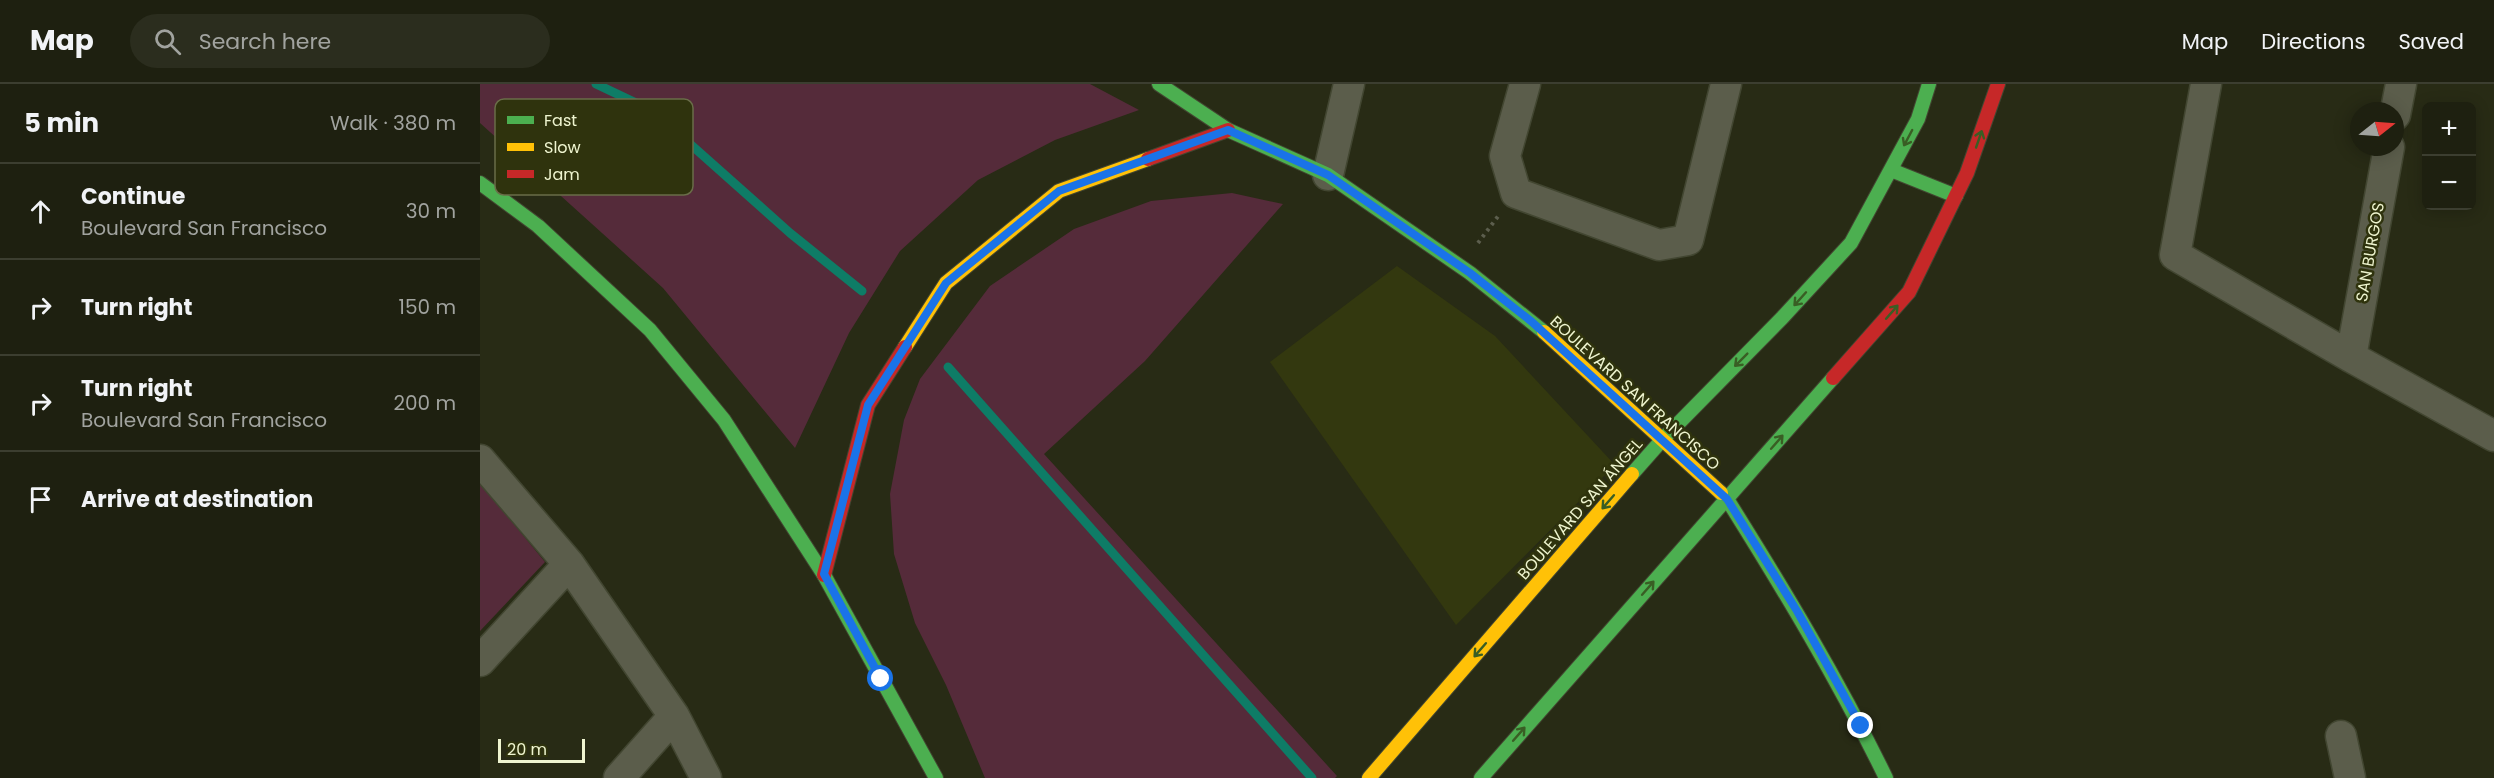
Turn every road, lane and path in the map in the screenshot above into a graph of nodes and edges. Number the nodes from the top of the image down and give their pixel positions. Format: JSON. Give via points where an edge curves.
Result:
{"nodes":[{"id":1,"x":1158,"y":84,"type":"edge"},
{"id":2,"x":1349,"y":84,"type":"edge"},
{"id":3,"x":1525,"y":84,"type":"edge"},
{"id":4,"x":1726,"y":84,"type":"edge"},
{"id":5,"x":1929,"y":84,"type":"edge"},
{"id":6,"x":1998,"y":84,"type":"edge"},
{"id":7,"x":2206,"y":84,"type":"edge"},
{"id":8,"x":2401,"y":84,"type":"edge"},
{"id":9,"x":2398,"y":102,"type":"edge"},
{"id":10,"x":1228,"y":130,"type":"junction"},
{"id":11,"x":2387,"y":156,"type":"edge"},
{"id":12,"x":1890,"y":170,"type":"junction"},
{"id":13,"x":1328,"y":175,"type":"junction"},
{"id":14,"x":480,"y":183,"type":"edge"},
{"id":15,"x":1516,"y":193,"type":"junction"},
{"id":16,"x":495,"y":194,"type":"edge"},
{"id":17,"x":496,"y":195,"type":"edge"},
{"id":18,"x":1956,"y":196,"type":"junction"},
{"id":19,"x":1460,"y":267,"type":"junction"},
{"id":20,"x":2351,"y":357,"type":"junction"},
{"id":21,"x":2494,"y":436,"type":"edge"},
{"id":22,"x":1662,"y":440,"type":"junction"},
{"id":23,"x":480,"y":460,"type":"edge"},
{"id":24,"x":1727,"y":499,"type":"junction"},
{"id":25,"x":568,"y":564,"type":"junction"},
{"id":26,"x":824,"y":574,"type":"junction"},
{"id":27,"x":480,"y":662,"type":"edge"},
{"id":28,"x":674,"y":716,"type":"junction"},
{"id":29,"x":2342,"y":736,"type":"dead end"},
{"id":30,"x":619,"y":778,"type":"edge"},
{"id":31,"x":706,"y":778,"type":"edge"},
{"id":32,"x":936,"y":778,"type":"edge"},
{"id":33,"x":1369,"y":778,"type":"edge"},
{"id":34,"x":1481,"y":778,"type":"edge"},
{"id":35,"x":1886,"y":778,"type":"edge"},
{"id":36,"x":2349,"y":778,"type":"edge"}],
"edges":[{"from":1,"to":10,"type":"street","name":"BOULEVARD SAN FRANCISCO"},
{"from":2,"to":13,"type":"street"},
{"from":3,"to":15,"type":"street","via":[[1505,156]]},
{"from":4,"to":15,"type":"street","via":[[1688,240],[1659,245]]},
{"from":5,"to":12,"type":"street","name":"BOULEVARD SAN ÁNGEL","one_way":true,"via":[[1918,119]]},
{"from":18,"to":6,"type":"street","one_way":true},
{"from":7,"to":20,"type":"street","via":[[2175,255]]},
{"from":8,"to":9,"type":"street"},
{"from":10,"to":13,"type":"street","name":"BOULEVARD SAN FRANCISCO"},
{"from":10,"to":26,"type":"street","via":[[1059,191],[946,283],[868,405]]},
{"from":11,"to":20,"type":"street","name":"SAN BURGOS"},
{"from":12,"to":18,"type":"street"},
{"from":12,"to":22,"type":"street","name":"BOULEVARD SAN ÁNGEL","one_way":true,"via":[[1851,243]]},
{"from":13,"to":19,"type":"street","name":"BOULEVARD SAN FRANCISCO"},
{"from":14,"to":16,"type":"street"},
{"from":15,"to":19,"type":"path"},
{"from":17,"to":26,"type":"street","via":[[538,226],[650,330],[724,420]]},
{"from":24,"to":18,"type":"street","one_way":true,"via":[[1909,292]]},
{"from":19,"to":22,"type":"street","name":"BOULEVARD SAN FRANCISCO","via":[[1532,322]]},
{"from":20,"to":21,"type":"street"},
{"from":22,"to":24,"type":"street","name":"BOULEVARD SAN FRANCISCO"},
{"from":22,"to":33,"type":"street","name":"BOULEVARD SAN ÁNGEL","one_way":true},
{"from":23,"to":25,"type":"street"},
{"from":34,"to":24,"type":"street","one_way":true},
{"from":24,"to":35,"type":"street","name":"BOULEVARD SAN FRANCISCO","via":[[1797,611]]},
{"from":25,"to":27,"type":"street"},
{"from":25,"to":28,"type":"street"},
{"from":26,"to":32,"type":"street"},
{"from":28,"to":30,"type":"street"},
{"from":28,"to":31,"type":"street"},
{"from":29,"to":36,"type":"street"}]}
